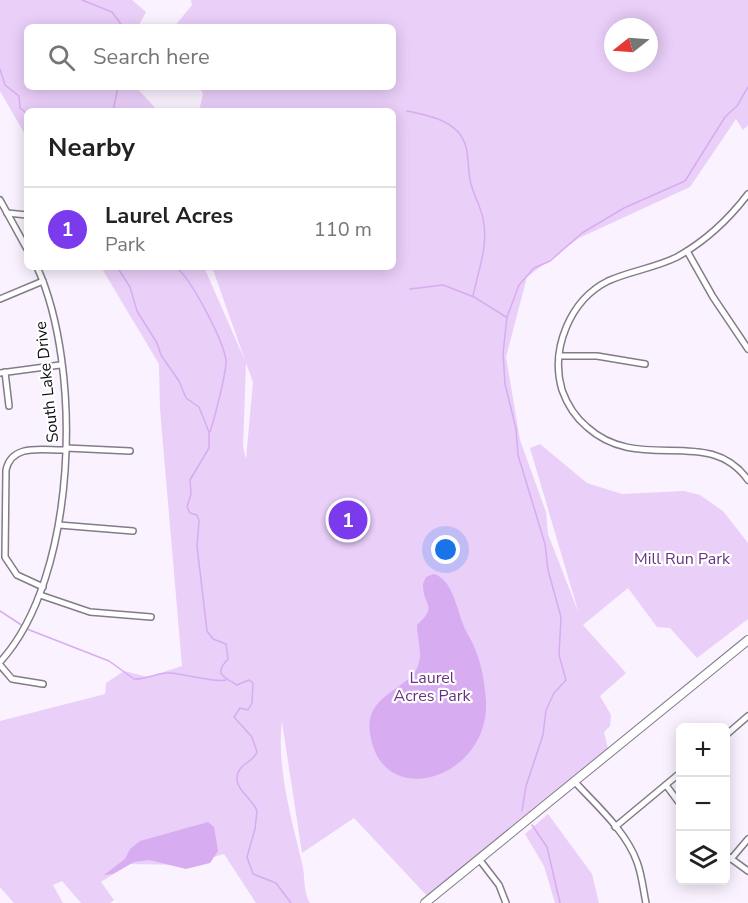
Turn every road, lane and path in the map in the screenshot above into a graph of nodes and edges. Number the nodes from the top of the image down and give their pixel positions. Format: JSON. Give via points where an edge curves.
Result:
{"nodes":[{"id":1,"x":748,"y":194,"type":"edge"},
{"id":2,"x":0,"y":200,"type":"edge"},
{"id":3,"x":742,"y":202,"type":"junction"},
{"id":4,"x":748,"y":207,"type":"edge"},
{"id":5,"x":8,"y":213,"type":"junction"},
{"id":6,"x":24,"y":215,"type":"edge"},
{"id":7,"x":24,"y":243,"type":"edge"},
{"id":8,"x":687,"y":251,"type":"junction"},
{"id":9,"x":38,"y":270,"type":"edge"},
{"id":10,"x":43,"y":282,"type":"junction"},
{"id":11,"x":0,"y":299,"type":"edge"},
{"id":12,"x":748,"y":349,"type":"edge"},
{"id":13,"x":559,"y":356,"type":"junction"},
{"id":14,"x":645,"y":364,"type":"dead end"},
{"id":15,"x":60,"y":365,"type":"junction"},
{"id":16,"x":3,"y":372,"type":"edge"},
{"id":17,"x":9,"y":406,"type":"dead end"},
{"id":18,"x":66,"y":449,"type":"junction"},
{"id":19,"x":130,"y":451,"type":"dead end"},
{"id":20,"x":748,"y":480,"type":"edge"},
{"id":21,"x":59,"y":525,"type":"junction"},
{"id":22,"x":133,"y":531,"type":"dead end"},
{"id":23,"x":43,"y":587,"type":"junction"},
{"id":24,"x":40,"y":595,"type":"junction"},
{"id":25,"x":151,"y":617,"type":"dead end"},
{"id":26,"x":748,"y":640,"type":"edge"},
{"id":27,"x":0,"y":663,"type":"edge"},
{"id":28,"x":43,"y":684,"type":"dead end"},
{"id":29,"x":748,"y":716,"type":"edge"},
{"id":30,"x":730,"y":732,"type":"edge"},
{"id":31,"x":676,"y":777,"type":"edge"},
{"id":32,"x":574,"y":781,"type":"junction"},
{"id":33,"x":666,"y":785,"type":"junction"},
{"id":34,"x":676,"y":798,"type":"edge"},
{"id":35,"x":615,"y":827,"type":"junction"},
{"id":36,"x":748,"y":839,"type":"edge"},
{"id":37,"x":730,"y":855,"type":"edge"},
{"id":38,"x":730,"y":858,"type":"edge"},
{"id":39,"x":479,"y":859,"type":"junction"},
{"id":40,"x":748,"y":871,"type":"edge"},
{"id":41,"x":425,"y":903,"type":"edge"},
{"id":42,"x":506,"y":903,"type":"edge"},
{"id":43,"x":646,"y":903,"type":"edge"}],
"edges":[{"from":1,"to":3,"type":"street"},
{"from":2,"to":5,"type":"street"},
{"from":3,"to":4,"type":"street"},
{"from":3,"to":8,"type":"street"},
{"from":5,"to":6,"type":"street"},
{"from":5,"to":7,"type":"street"},
{"from":8,"to":12,"type":"street"},
{"from":8,"to":13,"type":"street","via":[[596,289],[569,322]]},
{"from":9,"to":10,"type":"street","name":"South Lake Drive"},
{"from":10,"to":11,"type":"street"},
{"from":10,"to":15,"type":"street","name":"South Lake Drive"},
{"from":13,"to":14,"type":"street","via":[[597,356]]},
{"from":13,"to":20,"type":"street","via":[[560,379],[569,406],[597,435],[633,450],[707,452],[730,463]]},
{"from":15,"to":16,"type":"street"},
{"from":15,"to":18,"type":"street","name":"South Lake Drive"},
{"from":16,"to":17,"type":"street"},
{"from":18,"to":19,"type":"street"},
{"from":18,"to":21,"type":"street","name":"South Lake Drive"},
{"from":18,"to":23,"type":"street","via":[[22,451],[9,459],[6,470],[5,557],[17,575]]},
{"from":21,"to":22,"type":"street"},
{"from":21,"to":23,"type":"street","name":"South Lake Drive"},
{"from":23,"to":24,"type":"street","name":"South Lake Drive"},
{"from":24,"to":25,"type":"street","via":[[82,610]]},
{"from":24,"to":27,"type":"street","name":"South Lake Drive","via":[[21,635]]},
{"from":26,"to":32,"type":"main road"},
{"from":27,"to":28,"type":"street","via":[[12,679]]},
{"from":29,"to":30,"type":"street"},
{"from":31,"to":33,"type":"street"},
{"from":32,"to":35,"type":"street"},
{"from":32,"to":39,"type":"main road"},
{"from":33,"to":34,"type":"street"},
{"from":33,"to":35,"type":"street"},
{"from":35,"to":43,"type":"street","via":[[637,861]]},
{"from":36,"to":37,"type":"street"},
{"from":38,"to":40,"type":"street"},
{"from":39,"to":41,"type":"main road"},
{"from":39,"to":42,"type":"street","via":[[499,885]]}]}
